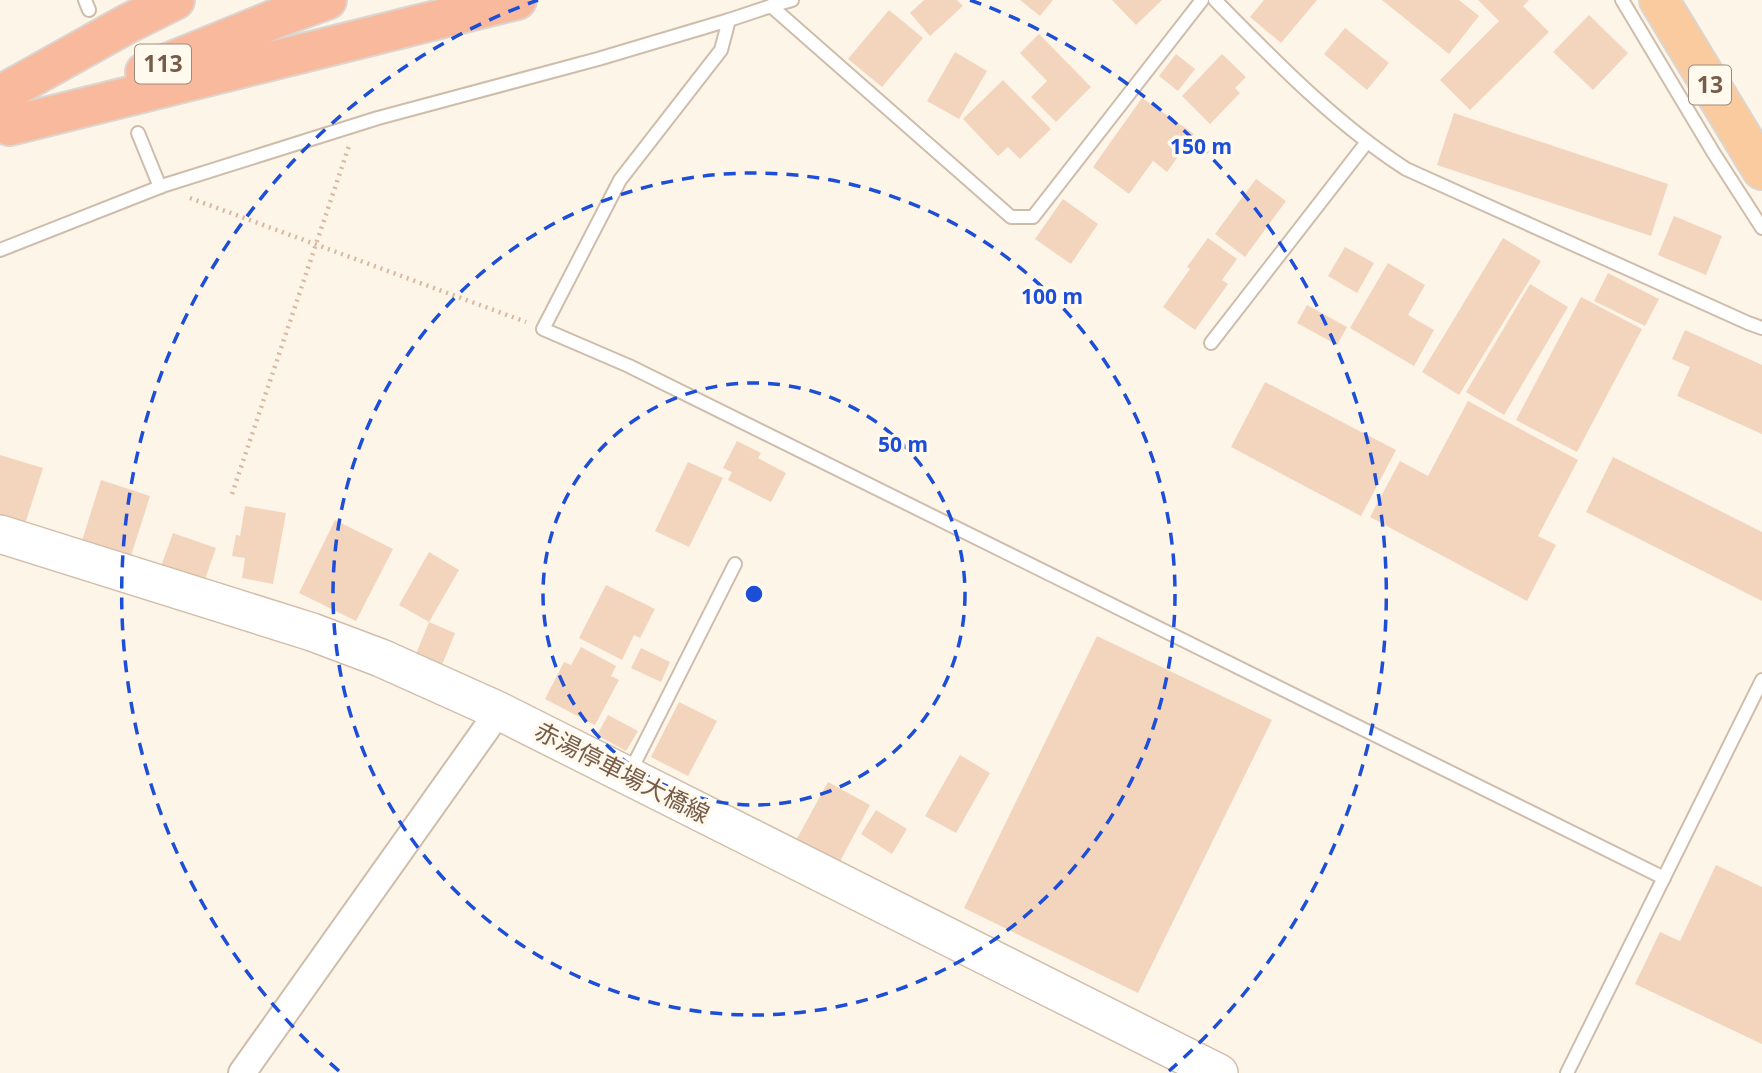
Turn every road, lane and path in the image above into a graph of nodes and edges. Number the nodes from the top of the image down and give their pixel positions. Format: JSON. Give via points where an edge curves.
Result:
{"nodes":[{"id":1,"x":175,"y":0,"type":"edge"},
{"id":2,"x":327,"y":0,"type":"edge"},
{"id":3,"x":517,"y":0,"type":"edge"},
{"id":4,"x":792,"y":0,"type":"edge"},
{"id":5,"x":1202,"y":0,"type":"edge"},
{"id":6,"x":1214,"y":0,"type":"edge"},
{"id":7,"x":1622,"y":0,"type":"edge"},
{"id":8,"x":1659,"y":0,"type":"edge"},
{"id":9,"x":771,"y":6,"type":"junction"},
{"id":10,"x":729,"y":20,"type":"junction"},
{"id":11,"x":3,"y":117,"type":"edge"},
{"id":12,"x":356,"y":125,"type":"junction"},
{"id":13,"x":138,"y":133,"type":"dead end"},
{"id":14,"x":1367,"y":142,"type":"junction"},
{"id":15,"x":1762,"y":170,"type":"edge"},
{"id":16,"x":160,"y":187,"type":"junction"},
{"id":17,"x":1762,"y":228,"type":"edge"},
{"id":18,"x":317,"y":244,"type":"junction"},
{"id":19,"x":0,"y":250,"type":"edge"},
{"id":20,"x":1762,"y":328,"type":"edge"},
{"id":21,"x":543,"y":329,"type":"junction"},
{"id":22,"x":1211,"y":343,"type":"dead end"},
{"id":23,"x":232,"y":494,"type":"dead end"},
{"id":24,"x":0,"y":534,"type":"edge"},
{"id":25,"x":735,"y":564,"type":"dead end"},
{"id":26,"x":1762,"y":680,"type":"edge"},
{"id":27,"x":499,"y":711,"type":"junction"},
{"id":28,"x":628,"y":776,"type":"junction"},
{"id":29,"x":1664,"y":878,"type":"junction"},
{"id":30,"x":242,"y":1073,"type":"edge"},
{"id":31,"x":1219,"y":1073,"type":"edge"},
{"id":32,"x":1567,"y":1073,"type":"edge"}],
"edges":[{"from":1,"to":11,"type":"highway","via":[[127,24]]},
{"from":2,"to":11,"type":"highway","number":"113"},
{"from":3,"to":11,"type":"highway"},
{"from":4,"to":9,"type":"lane"},
{"from":5,"to":9,"type":"lane","via":[[1033,217],[1012,217]]},
{"from":6,"to":14,"type":"lane"},
{"from":7,"to":17,"type":"lane"},
{"from":8,"to":15,"type":"highway","number":"13"},
{"from":9,"to":10,"type":"lane"},
{"from":10,"to":12,"type":"lane"},
{"from":10,"to":21,"type":"lane","via":[[721,50],[620,180]]},
{"from":12,"to":16,"type":"lane"},
{"from":12,"to":18,"type":"path"},
{"from":13,"to":16,"type":"lane"},
{"from":14,"to":20,"type":"lane","via":[[1406,169]]},
{"from":14,"to":22,"type":"lane"},
{"from":16,"to":18,"type":"path"},
{"from":16,"to":19,"type":"lane"},
{"from":18,"to":21,"type":"path"},
{"from":18,"to":23,"type":"path"},
{"from":21,"to":29,"type":"lane","via":[[641,372]]},
{"from":24,"to":27,"type":"main road","name":"赤湯停車場大橋線","via":[[312,632]]},
{"from":25,"to":28,"type":"lane"},
{"from":26,"to":29,"type":"lane"},
{"from":27,"to":28,"type":"main road","name":"赤湯停車場大橋線"},
{"from":27,"to":30,"type":"street"},
{"from":28,"to":31,"type":"main road","name":"赤湯停車場大橋線"},
{"from":29,"to":32,"type":"lane"}]}
